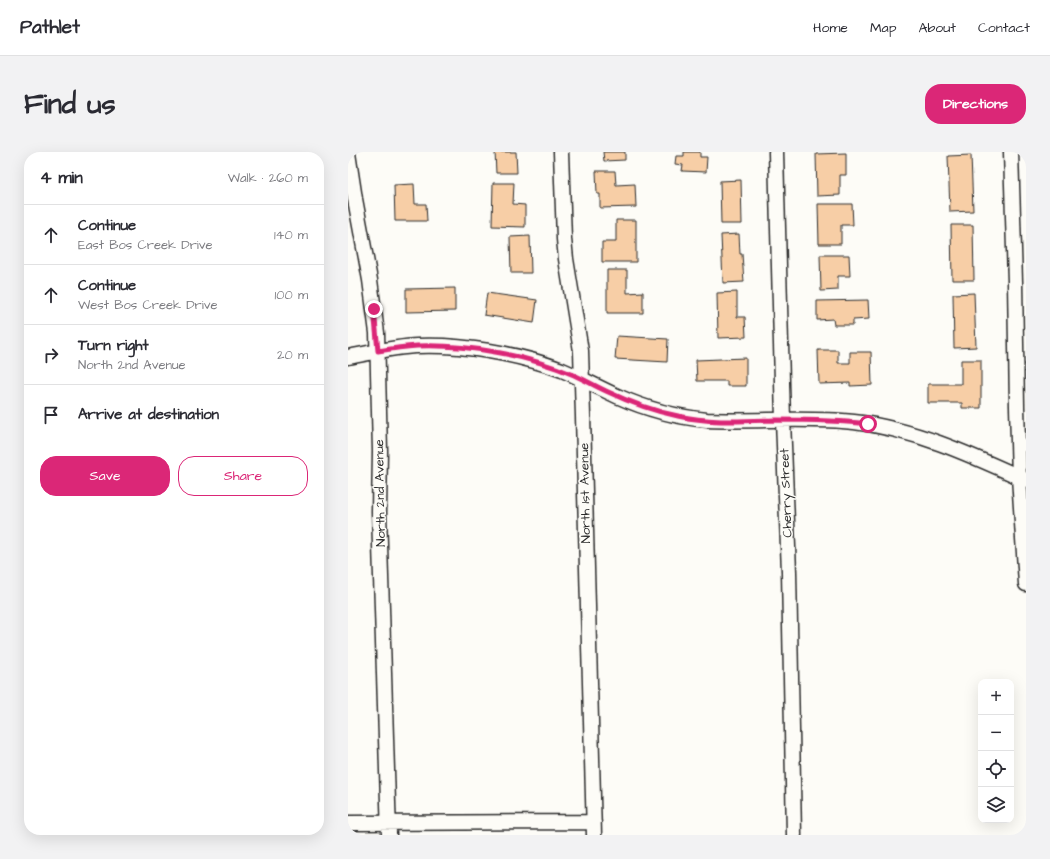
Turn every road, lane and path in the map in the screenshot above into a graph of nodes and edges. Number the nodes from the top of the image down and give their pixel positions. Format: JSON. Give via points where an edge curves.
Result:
{"nodes":[{"id":1,"x":561,"y":152,"type":"edge"},
{"id":2,"x":776,"y":152,"type":"edge"},
{"id":3,"x":1010,"y":152,"type":"edge"},
{"id":4,"x":348,"y":153,"type":"edge"},
{"id":5,"x":378,"y":351,"type":"junction"},
{"id":6,"x":348,"y":357,"type":"edge"},
{"id":7,"x":582,"y":379,"type":"junction"},
{"id":8,"x":783,"y":420,"type":"junction"},
{"id":9,"x":1023,"y":479,"type":"edge"},
{"id":10,"x":1026,"y":584,"type":"edge"},
{"id":11,"x":348,"y":824,"type":"edge"},
{"id":12,"x":594,"y":828,"type":"edge"},
{"id":13,"x":389,"y":829,"type":"edge"},
{"id":14,"x":794,"y":835,"type":"edge"}],
"edges":[{"from":1,"to":7,"type":"street","name":"North 1st Avenue","via":[[564,246],[581,351]]},
{"from":2,"to":8,"type":"street","name":"Cherry Street"},
{"from":3,"to":9,"type":"street","via":[[1016,407]]},
{"from":4,"to":5,"type":"street","name":"North 2nd Avenue","via":[[354,199],[373,295]]},
{"from":5,"to":6,"type":"street"},
{"from":5,"to":7,"type":"street","via":[[428,346],[479,350],[532,361]]},
{"from":5,"to":13,"type":"street","name":"North 2nd Avenue","via":[[379,512]]},
{"from":7,"to":8,"type":"street","via":[[632,402],[678,416],[726,421]]},
{"from":7,"to":12,"type":"street","name":"North 1st Avenue"},
{"from":8,"to":9,"type":"street","via":[[842,421],[890,428],[942,444]]},
{"from":8,"to":14,"type":"street","name":"Cherry Street"},
{"from":9,"to":10,"type":"street"},
{"from":11,"to":13,"type":"street"},
{"from":12,"to":13,"type":"street"}]}
